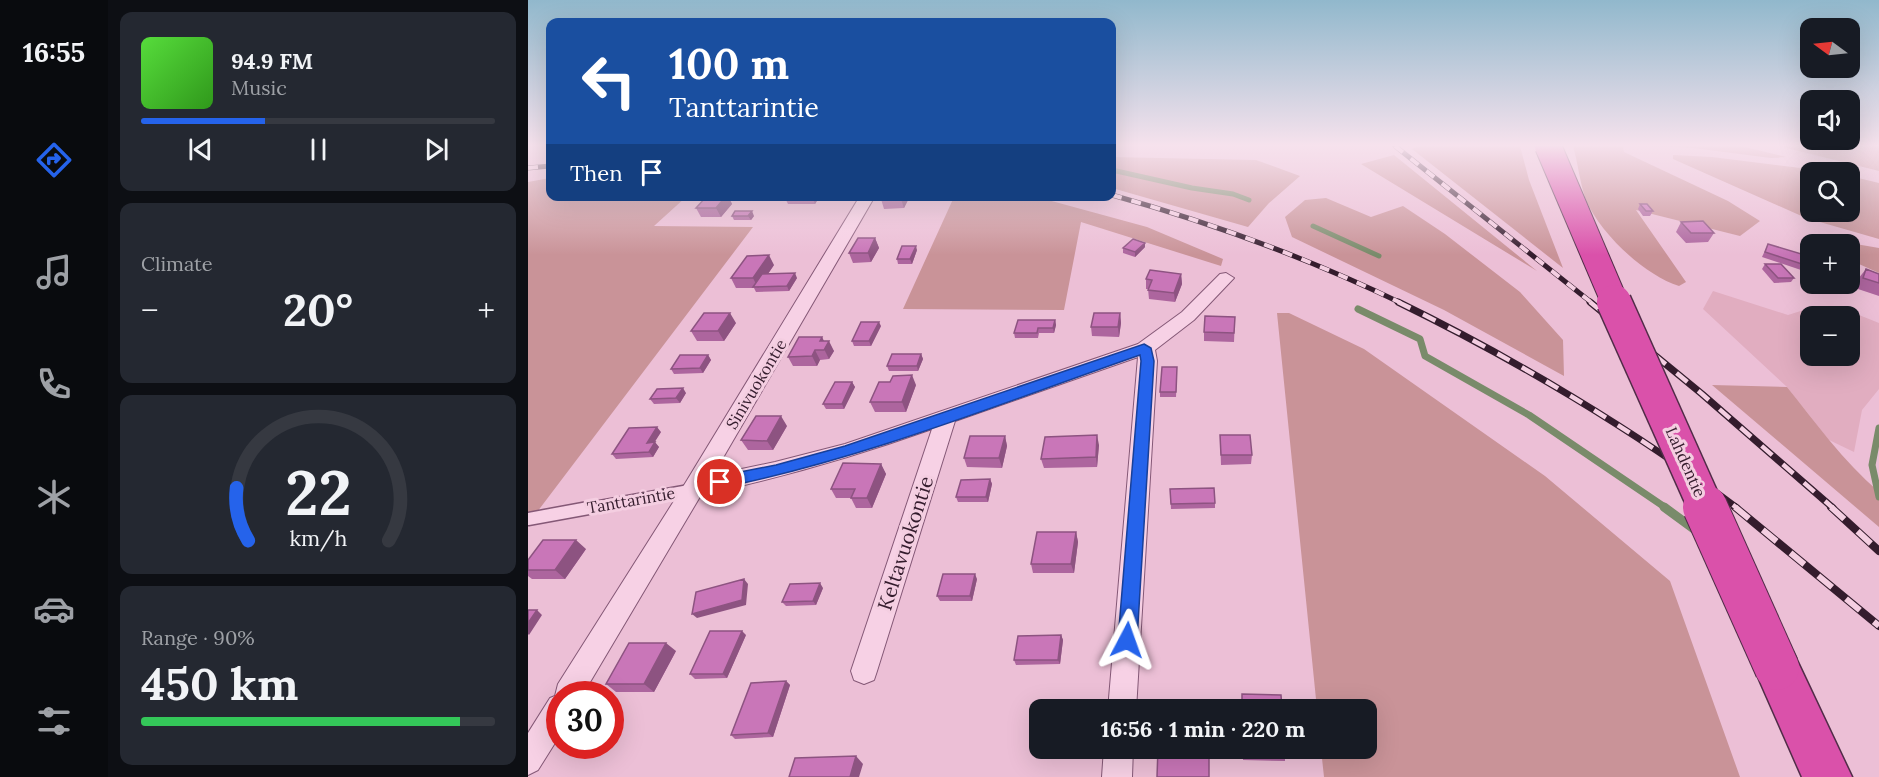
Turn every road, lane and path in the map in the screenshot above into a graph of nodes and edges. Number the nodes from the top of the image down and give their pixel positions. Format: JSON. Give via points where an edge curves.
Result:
{"nodes":[{"id":1,"x":1563,"y":182,"type":"edge"},
{"id":2,"x":865,"y":201,"type":"edge"},
{"id":3,"x":1226,"y":278,"type":"dead end"},
{"id":4,"x":1144,"y":348,"type":"junction"},
{"id":5,"x":947,"y":415,"type":"junction"},
{"id":6,"x":694,"y":488,"type":"junction"},
{"id":7,"x":528,"y":519,"type":"edge"},
{"id":8,"x":864,"y":671,"type":"dead end"},
{"id":9,"x":576,"y":681,"type":"edge"},
{"id":10,"x":1123,"y":699,"type":"edge"},
{"id":11,"x":546,"y":731,"type":"edge"},
{"id":12,"x":1118,"y":759,"type":"edge"},
{"id":13,"x":528,"y":760,"type":"edge"},
{"id":14,"x":1117,"y":777,"type":"edge"},
{"id":15,"x":1827,"y":777,"type":"edge"}],
"edges":[{"from":1,"to":15,"type":"highway","name":"Lahdentie","bridge":true},
{"from":2,"to":6,"type":"street","name":"Sinivuokontie"},
{"from":3,"to":4,"type":"street","name":"Tanttarintie","via":[[1173,331]]},
{"from":4,"to":5,"type":"street","name":"Tanttarintie"},
{"from":4,"to":10,"type":"street","via":[[1148,361]]},
{"from":5,"to":6,"type":"street","name":"Tanttarintie","via":[[847,451]]},
{"from":5,"to":8,"type":"street","name":"Keltavuokontie"},
{"from":6,"to":7,"type":"lane","name":"Tanttarintie"},
{"from":6,"to":9,"type":"street","name":"Sinivuokontie"},
{"from":11,"to":13,"type":"street"},
{"from":12,"to":14,"type":"street"}]}
